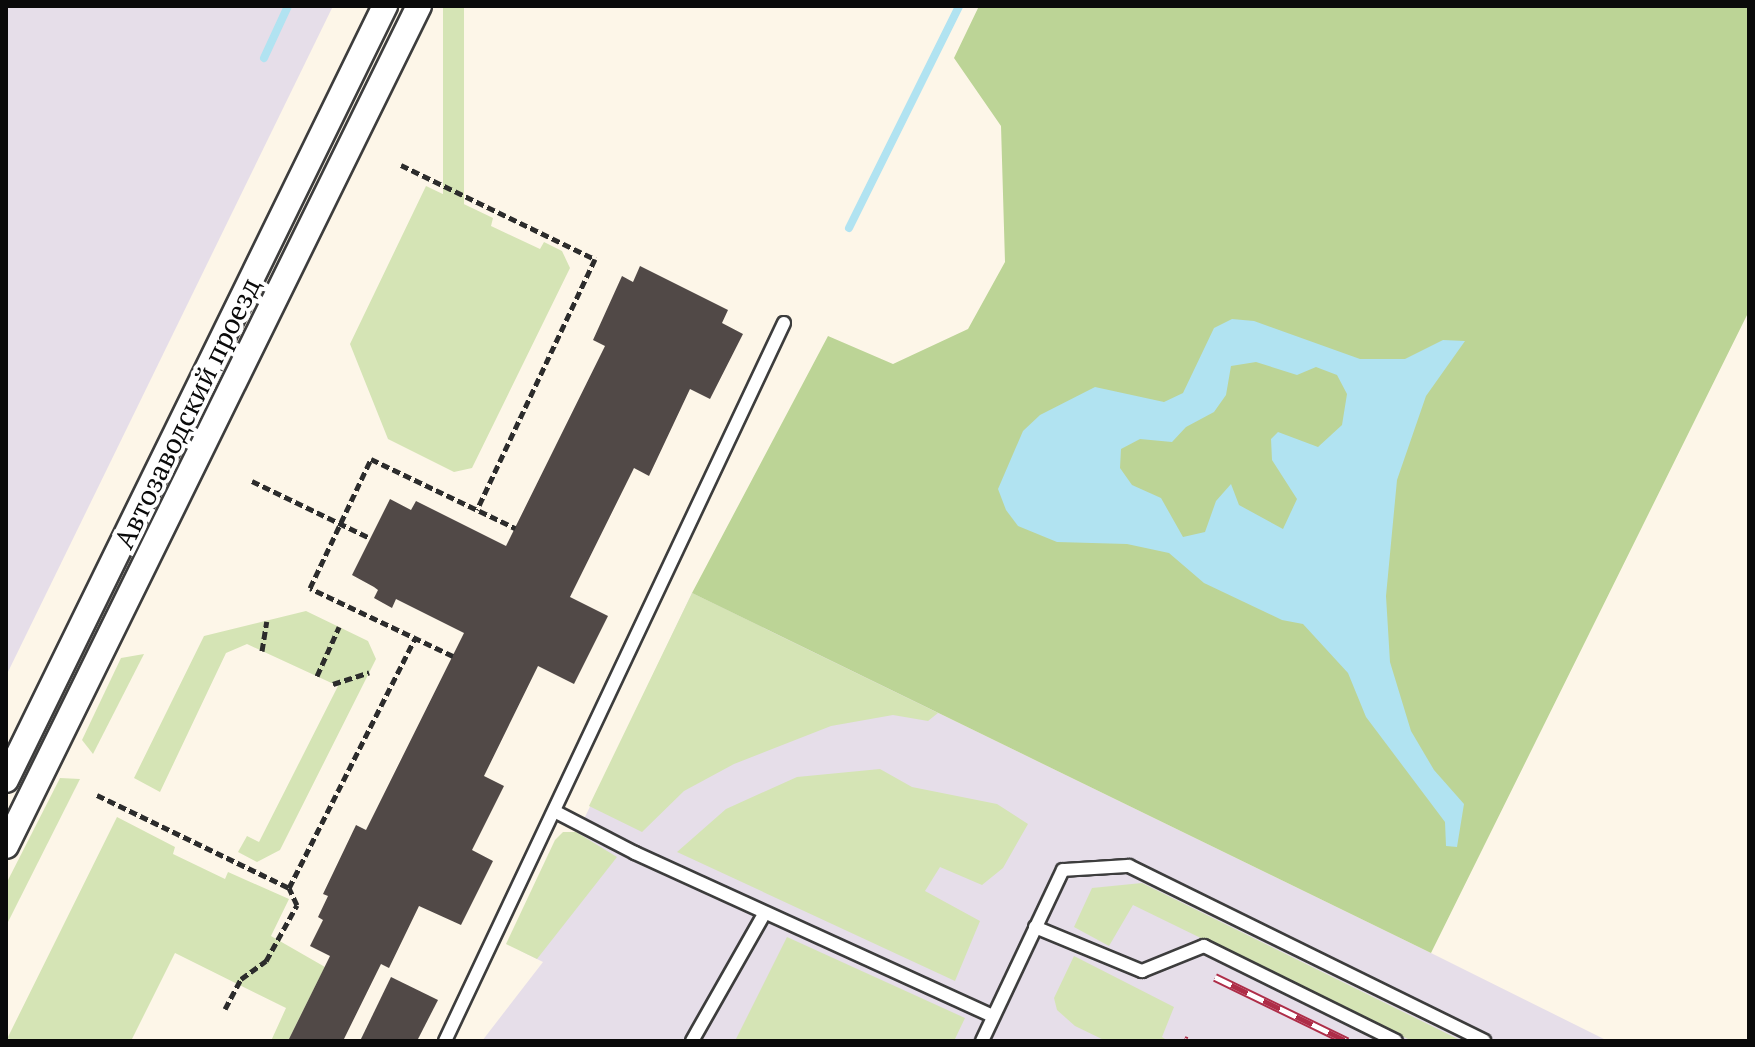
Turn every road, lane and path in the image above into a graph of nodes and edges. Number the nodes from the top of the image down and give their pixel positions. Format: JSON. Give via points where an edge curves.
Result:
{"nodes":[{"id":1,"x":385,"y":6,"type":"edge"},
{"id":2,"x":419,"y":6,"type":"edge"},
{"id":3,"x":401,"y":165,"type":"dead end"},
{"id":4,"x":784,"y":323,"type":"dead end"},
{"id":5,"x":252,"y":481,"type":"dead end"},
{"id":6,"x":477,"y":510,"type":"junction"},
{"id":7,"x":340,"y":523,"type":"junction"},
{"id":8,"x":515,"y":528,"type":"dead end"},
{"id":9,"x":370,"y":538,"type":"dead end"},
{"id":10,"x":267,"y":621,"type":"dead end"},
{"id":11,"x":339,"y":627,"type":"dead end"},
{"id":12,"x":415,"y":639,"type":"junction"},
{"id":13,"x":262,"y":651,"type":"dead end"},
{"id":14,"x":453,"y":656,"type":"dead end"},
{"id":15,"x":369,"y":672,"type":"dead end"},
{"id":16,"x":317,"y":676,"type":"dead end"},
{"id":17,"x":333,"y":684,"type":"dead end"},
{"id":18,"x":27,"y":737,"type":"junction"},
{"id":19,"x":54,"y":750,"type":"junction"},
{"id":20,"x":6,"y":780,"type":"edge"},
{"id":21,"x":97,"y":795,"type":"dead end"},
{"id":22,"x":556,"y":812,"type":"junction"},
{"id":23,"x":6,"y":846,"type":"edge"},
{"id":24,"x":289,"y":888,"type":"junction"},
{"id":25,"x":764,"y":914,"type":"junction"},
{"id":26,"x":1035,"y":927,"type":"junction"},
{"id":27,"x":225,"y":1009,"type":"dead end"},
{"id":28,"x":993,"y":1016,"type":"junction"},
{"id":29,"x":445,"y":1041,"type":"edge"},
{"id":30,"x":692,"y":1041,"type":"edge"},
{"id":31,"x":982,"y":1041,"type":"edge"},
{"id":32,"x":1396,"y":1041,"type":"edge"},
{"id":33,"x":1484,"y":1041,"type":"edge"}],
"edges":[{"from":1,"to":18,"type":"street","name":"Автозаводский проезд"},
{"from":2,"to":19,"type":"street","name":"Автозаводский проезд"},
{"from":3,"to":6,"type":"path","via":[[595,259]]},
{"from":4,"to":22,"type":"lane"},
{"from":5,"to":7,"type":"path"},
{"from":6,"to":7,"type":"path","via":[[371,459]]},
{"from":6,"to":8,"type":"path"},
{"from":7,"to":9,"type":"path"},
{"from":7,"to":12,"type":"path","via":[[310,588]]},
{"from":10,"to":13,"type":"path"},
{"from":11,"to":16,"type":"path"},
{"from":12,"to":14,"type":"path"},
{"from":12,"to":24,"type":"path"},
{"from":15,"to":17,"type":"path"},
{"from":18,"to":19,"type":"lane"},
{"from":18,"to":20,"type":"street","name":"Автозаводский проезд"},
{"from":19,"to":23,"type":"street","name":"Автозаводский проезд"},
{"from":21,"to":24,"type":"path"},
{"from":22,"to":25,"type":"lane"},
{"from":22,"to":29,"type":"lane"},
{"from":24,"to":27,"type":"path","via":[[297,905],[266,961],[241,979]]},
{"from":25,"to":28,"type":"lane"},
{"from":25,"to":30,"type":"lane"},
{"from":26,"to":28,"type":"lane"},
{"from":26,"to":32,"type":"lane","via":[[1142,971],[1204,946]]},
{"from":26,"to":33,"type":"lane","via":[[1063,870],[1129,866]]},
{"from":28,"to":31,"type":"lane"}]}
